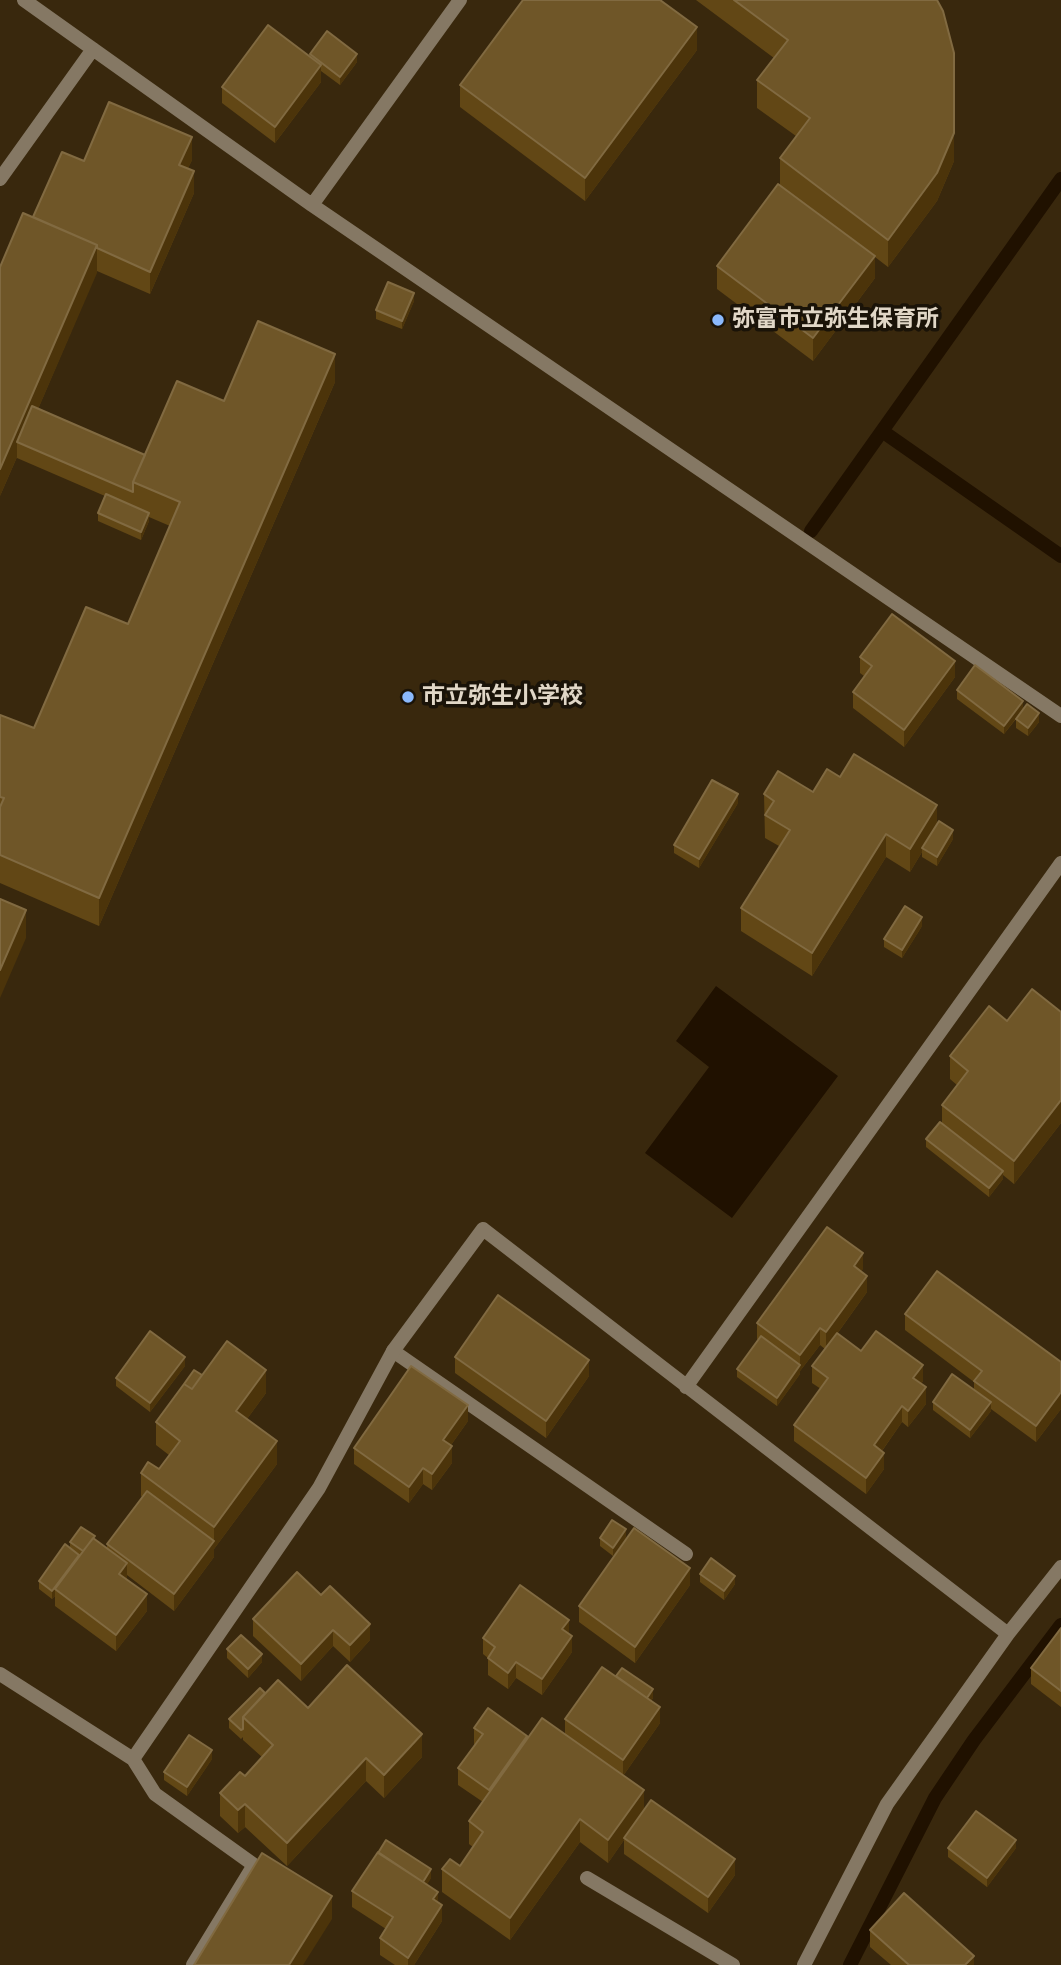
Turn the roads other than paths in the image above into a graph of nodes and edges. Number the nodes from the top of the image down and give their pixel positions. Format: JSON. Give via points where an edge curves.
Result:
{"nodes":[{"id":1,"x":24,"y":0,"type":"edge"},
{"id":2,"x":460,"y":0,"type":"edge"},
{"id":3,"x":93,"y":49,"type":"junction"},
{"id":4,"x":0,"y":179,"type":"edge"},
{"id":5,"x":312,"y":205,"type":"junction"},
{"id":6,"x":1061,"y":716,"type":"edge"},
{"id":7,"x":1061,"y":863,"type":"edge"},
{"id":8,"x":393,"y":1351,"type":"junction"},
{"id":9,"x":686,"y":1387,"type":"junction"},
{"id":10,"x":686,"y":1554,"type":"dead end"},
{"id":11,"x":1061,"y":1567,"type":"edge"},
{"id":12,"x":1008,"y":1634,"type":"junction"},
{"id":13,"x":0,"y":1674,"type":"edge"},
{"id":14,"x":133,"y":1759,"type":"junction"},
{"id":15,"x":587,"y":1878,"type":"dead end"},
{"id":16,"x":193,"y":1965,"type":"edge"},
{"id":17,"x":733,"y":1965,"type":"edge"},
{"id":18,"x":804,"y":1965,"type":"edge"}],
"edges":[{"from":1,"to":3,"type":"street"},
{"from":2,"to":5,"type":"street"},
{"from":3,"to":4,"type":"street"},
{"from":3,"to":5,"type":"street"},
{"from":5,"to":6,"type":"street"},
{"from":7,"to":9,"type":"street"},
{"from":8,"to":9,"type":"street","via":[[483,1229]]},
{"from":8,"to":10,"type":"street"},
{"from":8,"to":14,"type":"street","via":[[319,1488]]},
{"from":9,"to":12,"type":"street"},
{"from":11,"to":12,"type":"street"},
{"from":12,"to":18,"type":"street","via":[[887,1804]]},
{"from":13,"to":14,"type":"street"},
{"from":14,"to":16,"type":"street","via":[[155,1794],[254,1865]]},
{"from":15,"to":17,"type":"street"}]}
